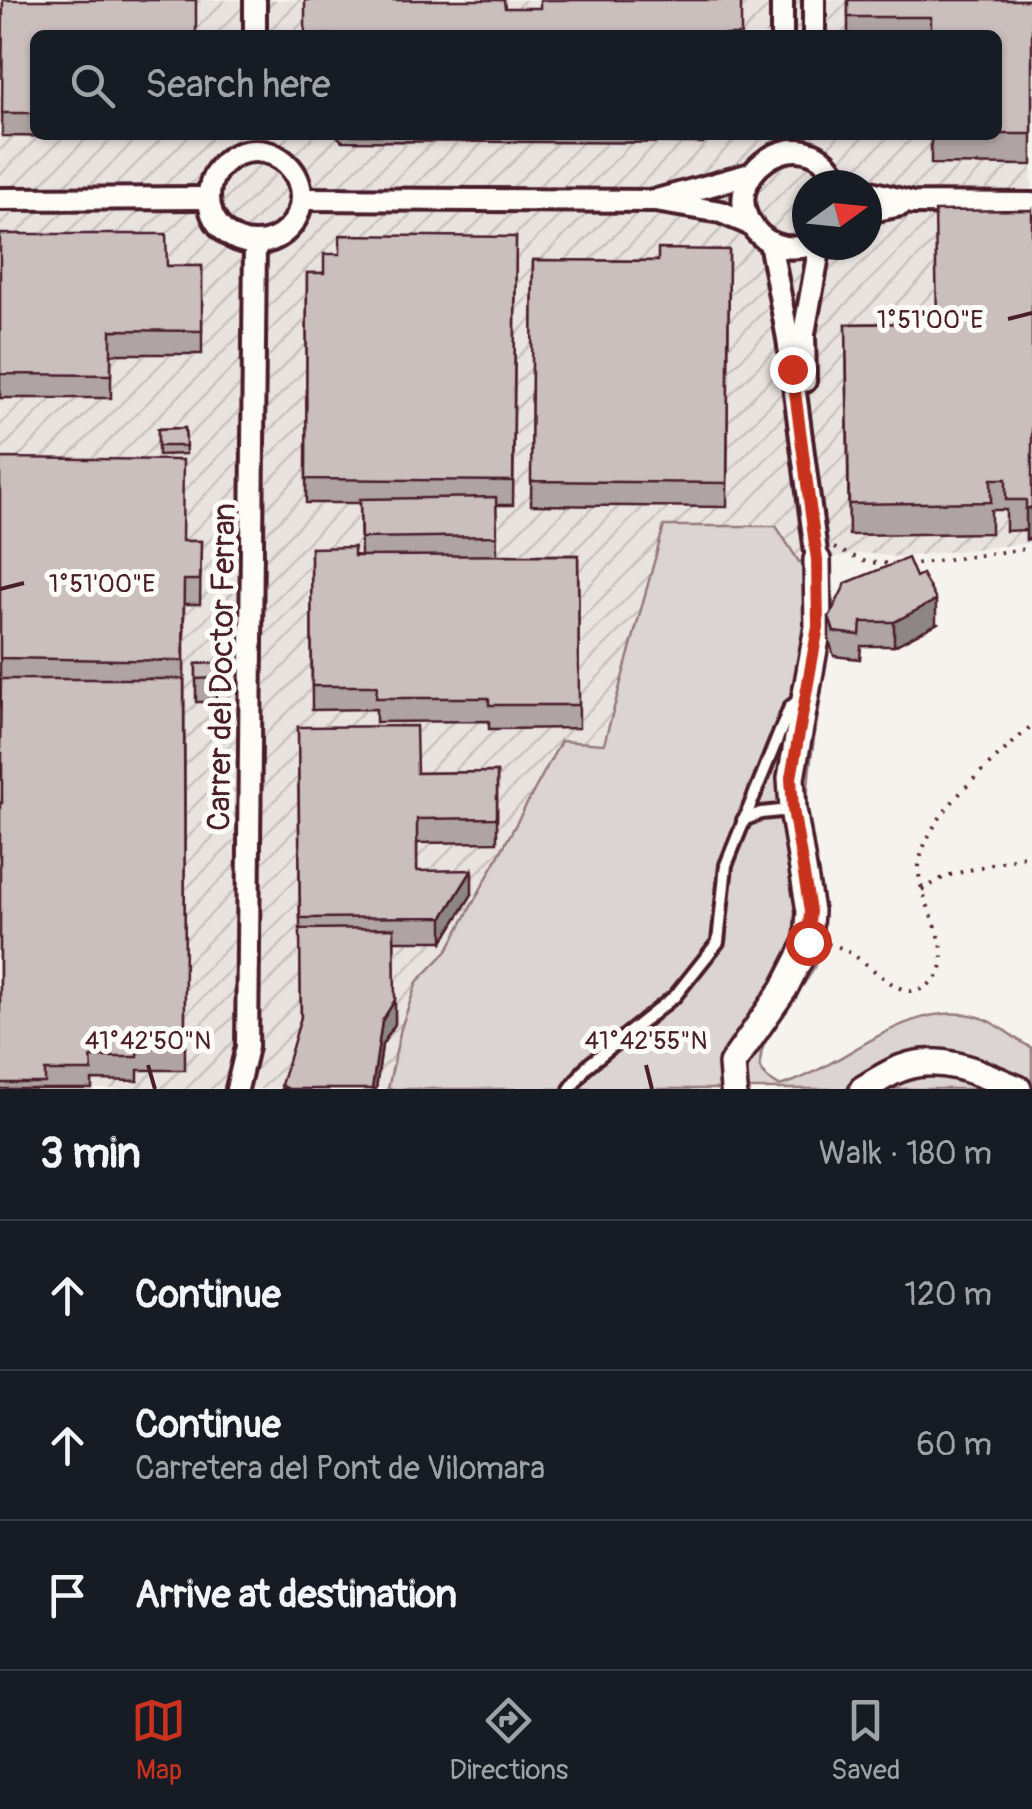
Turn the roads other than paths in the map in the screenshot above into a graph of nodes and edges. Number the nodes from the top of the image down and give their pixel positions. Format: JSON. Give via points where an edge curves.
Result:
{"nodes":[{"id":1,"x":255,"y":0,"type":"edge"},
{"id":2,"x":782,"y":0,"type":"edge"},
{"id":3,"x":814,"y":0,"type":"edge"},
{"id":4,"x":255,"y":30,"type":"edge"},
{"id":5,"x":782,"y":30,"type":"edge"},
{"id":6,"x":814,"y":30,"type":"edge"},
{"id":7,"x":817,"y":140,"type":"edge"},
{"id":8,"x":255,"y":143,"type":"edge"},
{"id":9,"x":774,"y":145,"type":"edge"},
{"id":10,"x":818,"y":158,"type":"junction"},
{"id":11,"x":832,"y":170,"type":"edge"},
{"id":12,"x":751,"y":174,"type":"junction"},
{"id":13,"x":882,"y":195,"type":"edge"},
{"id":14,"x":209,"y":198,"type":"junction"},
{"id":15,"x":301,"y":198,"type":"junction"},
{"id":16,"x":0,"y":199,"type":"edge"},
{"id":17,"x":654,"y":200,"type":"junction"},
{"id":18,"x":913,"y":203,"type":"junction"},
{"id":19,"x":1032,"y":204,"type":"edge"},
{"id":20,"x":882,"y":209,"type":"edge"},
{"id":21,"x":752,"y":225,"type":"junction"},
{"id":22,"x":770,"y":242,"type":"junction"},
{"id":23,"x":255,"y":244,"type":"junction"},
{"id":24,"x":792,"y":247,"type":"edge"},
{"id":25,"x":817,"y":260,"type":"edge"},
{"id":26,"x":805,"y":458,"type":"junction"},
{"id":27,"x":816,"y":552,"type":"joint"},
{"id":28,"x":806,"y":693,"type":"junction"},
{"id":29,"x":793,"y":809,"type":"junction"},
{"id":30,"x":742,"y":820,"type":"junction"},
{"id":31,"x":237,"y":1089,"type":"edge"},
{"id":32,"x":570,"y":1089,"type":"edge"},
{"id":33,"x":734,"y":1089,"type":"edge"},
{"id":34,"x":863,"y":1089,"type":"edge"},
{"id":35,"x":1018,"y":1089,"type":"edge"}],
"edges":[{"from":1,"to":4,"type":"street"},
{"from":2,"to":5,"type":"street"},
{"from":3,"to":6,"type":"street"},
{"from":7,"to":10,"type":"street"},
{"from":8,"to":14,"type":"street","via":[[221,167]]},
{"from":8,"to":15,"type":"street","via":[[287,164]]},
{"from":9,"to":10,"type":"street"},
{"from":9,"to":12,"type":"street"},
{"from":10,"to":11,"type":"street"},
{"from":12,"to":17,"type":"street"},
{"from":12,"to":21,"type":"street","via":[[745,196]]},
{"from":13,"to":18,"type":"street"},
{"from":14,"to":16,"type":"street"},
{"from":14,"to":23,"type":"street","via":[[222,229]]},
{"from":15,"to":17,"type":"street"},
{"from":15,"to":23,"type":"street","via":[[288,231]]},
{"from":17,"to":21,"type":"street"},
{"from":18,"to":19,"type":"street"},
{"from":18,"to":20,"type":"street"},
{"from":21,"to":22,"type":"street"},
{"from":22,"to":24,"type":"street"},
{"from":22,"to":26,"type":"street"},
{"from":23,"to":31,"type":"street","name":"Carrer del Doctor Ferran","via":[[247,1048]]},
{"from":25,"to":26,"type":"street","via":[[804,334]]},
{"from":26,"to":27,"type":"street"},
{"from":27,"to":28,"type":"street","via":[[818,627]]},
{"from":28,"to":29,"type":"street","via":[[791,778]]},
{"from":28,"to":30,"type":"lane","via":[[790,708]]},
{"from":29,"to":30,"type":"lane"},
{"from":29,"to":33,"type":"street","via":[[810,911],[808,942],[732,1064]]},
{"from":30,"to":32,"type":"lane","via":[[726,865],[718,942],[675,996],[588,1066]]},
{"from":34,"to":35,"type":"street","via":[[904,1067],[930,1063],[965,1066]]}]}
